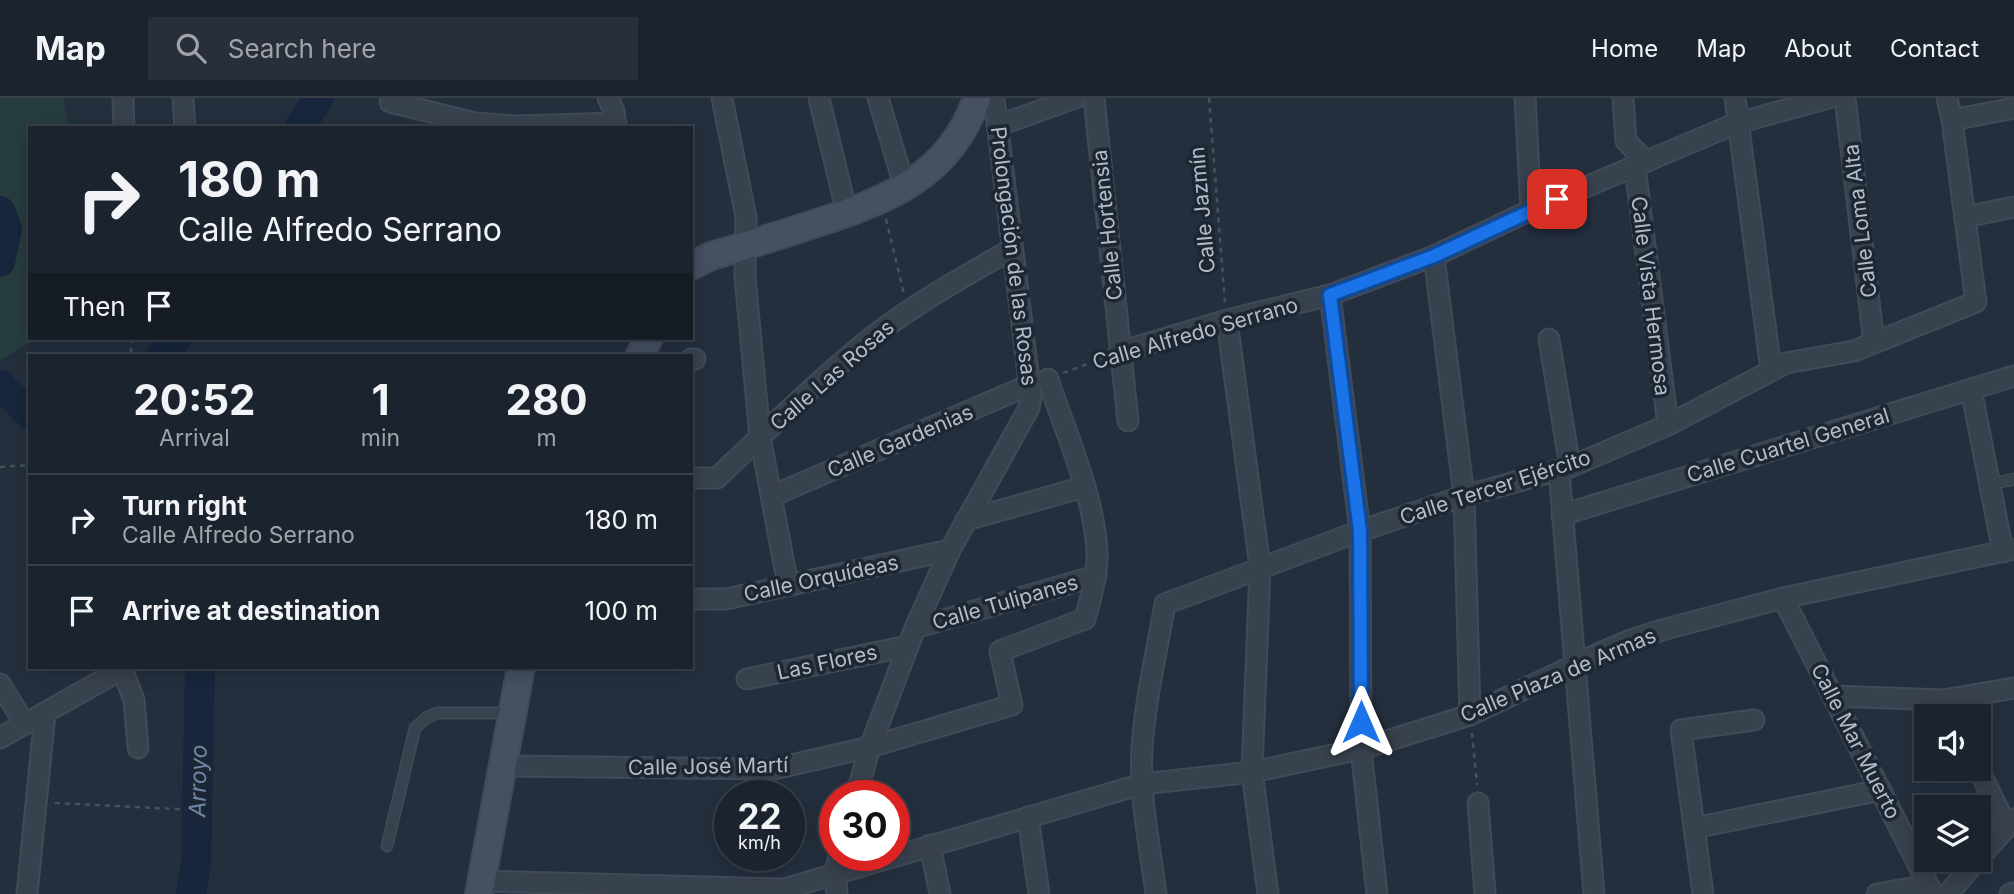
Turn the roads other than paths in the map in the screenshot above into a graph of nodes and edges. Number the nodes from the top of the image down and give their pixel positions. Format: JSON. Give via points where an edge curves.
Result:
{"nodes":[{"id":1,"x":123,"y":98,"type":"edge"},
{"id":2,"x":184,"y":98,"type":"edge"},
{"id":3,"x":608,"y":98,"type":"edge"},
{"id":4,"x":722,"y":98,"type":"edge"},
{"id":5,"x":819,"y":98,"type":"edge"},
{"id":6,"x":878,"y":98,"type":"edge"},
{"id":7,"x":977,"y":98,"type":"edge"},
{"id":8,"x":994,"y":98,"type":"edge"},
{"id":9,"x":1075,"y":98,"type":"edge"},
{"id":10,"x":1094,"y":98,"type":"edge"},
{"id":11,"x":1525,"y":98,"type":"edge"},
{"id":12,"x":1623,"y":98,"type":"edge"},
{"id":13,"x":1735,"y":98,"type":"edge"},
{"id":14,"x":1829,"y":98,"type":"edge"},
{"id":15,"x":1845,"y":98,"type":"edge"},
{"id":16,"x":1947,"y":98,"type":"edge"},
{"id":17,"x":390,"y":102,"type":"dead end"},
{"id":18,"x":2014,"y":108,"type":"edge"},
{"id":19,"x":1952,"y":120,"type":"junction"},
{"id":20,"x":1737,"y":123,"type":"junction"},
{"id":21,"x":616,"y":125,"type":"edge"},
{"id":22,"x":124,"y":126,"type":"edge"},
{"id":23,"x":186,"y":126,"type":"edge"},
{"id":24,"x":997,"y":126,"type":"junction"},
{"id":25,"x":1641,"y":164,"type":"junction"},
{"id":26,"x":905,"y":188,"type":"junction"},
{"id":27,"x":2014,"y":207,"type":"edge"},
{"id":28,"x":1531,"y":210,"type":"junction"},
{"id":29,"x":847,"y":213,"type":"junction"},
{"id":30,"x":1965,"y":217,"type":"junction"},
{"id":31,"x":746,"y":246,"type":"junction"},
{"id":32,"x":1012,"y":249,"type":"junction"},
{"id":33,"x":1434,"y":256,"type":"junction"},
{"id":34,"x":693,"y":265,"type":"edge"},
{"id":35,"x":1330,"y":295,"type":"junction"},
{"id":36,"x":1227,"y":320,"type":"junction"},
{"id":37,"x":1549,"y":339,"type":"dead end"},
{"id":38,"x":1874,"y":343,"type":"junction"},
{"id":39,"x":1119,"y":352,"type":"junction"},
{"id":40,"x":1771,"y":370,"type":"junction"},
{"id":41,"x":2014,"y":376,"type":"edge"},
{"id":42,"x":1048,"y":379,"type":"road end"},
{"id":43,"x":1029,"y":385,"type":"junction"},
{"id":44,"x":1971,"y":388,"type":"junction"},
{"id":45,"x":1128,"y":421,"type":"dead end"},
{"id":46,"x":1668,"y":425,"type":"junction"},
{"id":47,"x":760,"y":437,"type":"junction"},
{"id":48,"x":1565,"y":469,"type":"junction"},
{"id":49,"x":693,"y":478,"type":"edge"},
{"id":50,"x":2014,"y":479,"type":"edge"},
{"id":51,"x":1991,"y":484,"type":"junction"},
{"id":52,"x":1084,"y":487,"type":"junction"},
{"id":53,"x":772,"y":496,"type":"junction"},
{"id":54,"x":1464,"y":496,"type":"junction"},
{"id":55,"x":1562,"y":514,"type":"junction"},
{"id":56,"x":967,"y":520,"type":"junction"},
{"id":57,"x":1360,"y":531,"type":"junction"},
{"id":58,"x":950,"y":550,"type":"junction"},
{"id":59,"x":2009,"y":551,"type":"edge"},
{"id":60,"x":1260,"y":567,"type":"junction"},
{"id":61,"x":1096,"y":576,"type":"junction"},
{"id":62,"x":788,"y":585,"type":"junction"},
{"id":63,"x":1783,"y":598,"type":"junction"},
{"id":64,"x":693,"y":599,"type":"edge"},
{"id":65,"x":912,"y":637,"type":"junction"},
{"id":66,"x":1575,"y":666,"type":"junction"},
{"id":67,"x":521,"y":669,"type":"edge"},
{"id":68,"x":115,"y":670,"type":"edge"},
{"id":69,"x":747,"y":679,"type":"dead end"},
{"id":70,"x":0,"y":684,"type":"edge"},
{"id":71,"x":2014,"y":688,"type":"edge"},
{"id":72,"x":1833,"y":696,"type":"junction"},
{"id":73,"x":1960,"y":704,"type":"edge"},
{"id":74,"x":1914,"y":705,"type":"edge"},
{"id":75,"x":511,"y":713,"type":"junction"},
{"id":76,"x":45,"y":714,"type":"junction"},
{"id":77,"x":1470,"y":715,"type":"junction"},
{"id":78,"x":1754,"y":720,"type":"dead end"},
{"id":79,"x":24,"y":724,"type":"junction"},
{"id":80,"x":0,"y":738,"type":"edge"},
{"id":81,"x":870,"y":747,"type":"junction"},
{"id":82,"x":138,"y":748,"type":"dead end"},
{"id":83,"x":1362,"y":749,"type":"junction"},
{"id":84,"x":501,"y":766,"type":"junction"},
{"id":85,"x":1252,"y":772,"type":"junction"},
{"id":86,"x":861,"y":780,"type":"edge"},
{"id":87,"x":1986,"y":781,"type":"edge"},
{"id":88,"x":1142,"y":785,"type":"junction"},
{"id":89,"x":1881,"y":790,"type":"junction"},
{"id":90,"x":1478,"y":803,"type":"road end"},
{"id":91,"x":1027,"y":817,"type":"junction"},
{"id":92,"x":2010,"y":822,"type":"edge"},
{"id":93,"x":1694,"y":828,"type":"junction"},
{"id":94,"x":930,"y":845,"type":"junction"},
{"id":95,"x":1991,"y":845,"type":"edge"},
{"id":96,"x":387,"y":846,"type":"dead end"},
{"id":97,"x":1967,"y":872,"type":"edge"},
{"id":98,"x":837,"y":875,"type":"edge"},
{"id":99,"x":480,"y":887,"type":"edge"},
{"id":100,"x":1931,"y":890,"type":"edge"},
{"id":101,"x":27,"y":894,"type":"edge"},
{"id":102,"x":940,"y":894,"type":"edge"},
{"id":103,"x":1039,"y":894,"type":"edge"},
{"id":104,"x":1156,"y":894,"type":"edge"},
{"id":105,"x":1268,"y":894,"type":"edge"},
{"id":106,"x":1377,"y":894,"type":"edge"},
{"id":107,"x":1485,"y":894,"type":"edge"},
{"id":108,"x":1594,"y":894,"type":"edge"},
{"id":109,"x":1703,"y":894,"type":"edge"},
{"id":110,"x":1877,"y":894,"type":"edge"},
{"id":111,"x":1948,"y":894,"type":"edge"}],
"edges":[{"from":1,"to":22,"type":"street"},
{"from":2,"to":23,"type":"street"},
{"from":3,"to":21,"type":"street"},
{"from":4,"to":31,"type":"street","via":[[746,217]]},
{"from":5,"to":29,"type":"street"},
{"from":6,"to":26,"type":"street"},
{"from":7,"to":26,"type":"main road","via":[[967,126],[949,152]]},
{"from":8,"to":24,"type":"street","name":"Prolongación de las Rosas"},
{"from":9,"to":24,"type":"street"},
{"from":10,"to":39,"type":"street","name":"Calle Hortensia"},
{"from":11,"to":28,"type":"street"},
{"from":12,"to":25,"type":"street","name":"Calle Vista Hermosa","via":[[1626,141]]},
{"from":13,"to":20,"type":"street"},
{"from":14,"to":20,"type":"street","name":"Calle Alfredo Serrano"},
{"from":15,"to":38,"type":"street","name":"Calle Loma Alta"},
{"from":16,"to":19,"type":"street"},
{"from":17,"to":21,"type":"street","via":[[475,123]]},
{"from":18,"to":19,"type":"street"},
{"from":19,"to":30,"type":"street"},
{"from":20,"to":25,"type":"street","name":"Calle Alfredo Serrano"},
{"from":20,"to":40,"type":"street"},
{"from":24,"to":32,"type":"street","name":"Prolongación de las Rosas"},
{"from":25,"to":28,"type":"street","name":"Calle Alfredo Serrano"},
{"from":25,"to":46,"type":"street","name":"Calle Vista Hermosa"},
{"from":26,"to":29,"type":"main road"},
{"from":27,"to":30,"type":"street"},
{"from":28,"to":33,"type":"street","name":"Calle Alfredo Serrano"},
{"from":29,"to":31,"type":"main road"},
{"from":30,"to":38,"type":"street","name":"Calle Tercer Ejército","via":[[1976,302]]},
{"from":31,"to":34,"type":"main road"},
{"from":31,"to":47,"type":"street"},
{"from":32,"to":43,"type":"street","name":"Prolongación de las Rosas"},
{"from":32,"to":47,"type":"street","name":"Calle Las Rosas","via":[[908,311],[856,349]]},
{"from":33,"to":35,"type":"street","name":"Calle Alfredo Serrano"},
{"from":33,"to":54,"type":"street"},
{"from":35,"to":36,"type":"street","name":"Calle Alfredo Serrano"},
{"from":35,"to":57,"type":"street"},
{"from":36,"to":39,"type":"street","name":"Calle Alfredo Serrano"},
{"from":36,"to":60,"type":"street"},
{"from":37,"to":48,"type":"street"},
{"from":38,"to":40,"type":"street","name":"Calle Tercer Ejército"},
{"from":39,"to":45,"type":"street","name":"Calle Hortensia"},
{"from":40,"to":46,"type":"street","name":"Calle Tercer Ejército"},
{"from":41,"to":44,"type":"street","name":"Calle Cuartel General"},
{"from":42,"to":52,"type":"street"},
{"from":43,"to":53,"type":"street","name":"Calle Gardenias"},
{"from":43,"to":56,"type":"street","name":"Prolongación de las Rosas","via":[[1025,419]]},
{"from":44,"to":51,"type":"street"},
{"from":44,"to":55,"type":"street","name":"Calle Cuartel General"},
{"from":46,"to":48,"type":"street","name":"Calle Tercer Ejército"},
{"from":47,"to":49,"type":"street","name":"Calle Las Rosas","via":[[717,478]]},
{"from":47,"to":53,"type":"street"},
{"from":48,"to":54,"type":"street","name":"Calle Tercer Ejército"},
{"from":48,"to":55,"type":"street"},
{"from":50,"to":51,"type":"lane"},
{"from":51,"to":59,"type":"street"},
{"from":52,"to":56,"type":"street"},
{"from":52,"to":61,"type":"street","via":[[1097,552]]},
{"from":53,"to":62,"type":"street"},
{"from":54,"to":57,"type":"street","name":"Calle Tercer Ejército"},
{"from":54,"to":77,"type":"street"},
{"from":55,"to":66,"type":"street"},
{"from":56,"to":58,"type":"street","name":"Prolongación de las Rosas"},
{"from":57,"to":60,"type":"street","name":"Calle Tercer Ejército"},
{"from":57,"to":83,"type":"street"},
{"from":58,"to":62,"type":"street","name":"Calle Orquídeas"},
{"from":58,"to":65,"type":"street","name":"Prolongación de las Rosas"},
{"from":59,"to":63,"type":"street","name":"Calle Plaza de Armas"},
{"from":60,"to":85,"type":"street"},
{"from":60,"to":88,"type":"street","name":"Calle Tercer Ejército","via":[[1165,604],[1145,716]]},
{"from":61,"to":65,"type":"street","name":"Calle Tulipanes"},
{"from":61,"to":81,"type":"street","name":"Calle José Martí","via":[[1085,619],[1000,651],[1012,705]]},
{"from":62,"to":64,"type":"street","name":"Calle Orquídeas","via":[[726,599]]},
{"from":63,"to":66,"type":"street","name":"Calle Plaza de Armas","via":[[1631,640]]},
{"from":63,"to":72,"type":"street","name":"Calle Mar Muerto"},
{"from":65,"to":69,"type":"street","name":"Las Flores"},
{"from":65,"to":81,"type":"street","name":"Prolongación de las Rosas"},
{"from":66,"to":77,"type":"street","name":"Calle Plaza de Armas"},
{"from":66,"to":108,"type":"street"},
{"from":67,"to":75,"type":"main road"},
{"from":68,"to":76,"type":"street"},
{"from":68,"to":82,"type":"street","via":[[134,700]]},
{"from":70,"to":79,"type":"street"},
{"from":71,"to":73,"type":"street"},
{"from":72,"to":74,"type":"street"},
{"from":72,"to":89,"type":"street","name":"Calle Mar Muerto"},
{"from":75,"to":84,"type":"main road"},
{"from":75,"to":96,"type":"lane","via":[[436,713],[415,728]]},
{"from":76,"to":79,"type":"street"},
{"from":76,"to":101,"type":"street"},
{"from":77,"to":83,"type":"street","name":"Calle Plaza de Armas"},
{"from":78,"to":93,"type":"street","via":[[1681,730]]},
{"from":79,"to":80,"type":"street"},
{"from":81,"to":84,"type":"street","name":"Calle José Martí","via":[[774,769]]},
{"from":81,"to":86,"type":"street","name":"Prolongación de las Rosas"},
{"from":83,"to":85,"type":"street","name":"Calle Plaza de Armas"},
{"from":83,"to":106,"type":"street"},
{"from":84,"to":99,"type":"main road"},
{"from":85,"to":88,"type":"street","name":"Calle Plaza de Armas"},
{"from":85,"to":105,"type":"street"},
{"from":87,"to":92,"type":"street"},
{"from":88,"to":91,"type":"street","name":"Calle Plaza de Armas"},
{"from":88,"to":104,"type":"street"},
{"from":89,"to":93,"type":"street"},
{"from":89,"to":100,"type":"street","name":"Calle Mar Muerto"},
{"from":90,"to":107,"type":"street"},
{"from":91,"to":94,"type":"street","name":"Calle Plaza de Armas"},
{"from":91,"to":103,"type":"street"},
{"from":92,"to":95,"type":"street"},
{"from":93,"to":109,"type":"street"},
{"from":94,"to":98,"type":"street","name":"Calle Plaza de Armas"},
{"from":94,"to":102,"type":"street"},
{"from":97,"to":111,"type":"street"},
{"from":98,"to":99,"type":"street","name":"Calle Plaza de Armas","via":[[785,889]]},
{"from":100,"to":110,"type":"street"}]}
